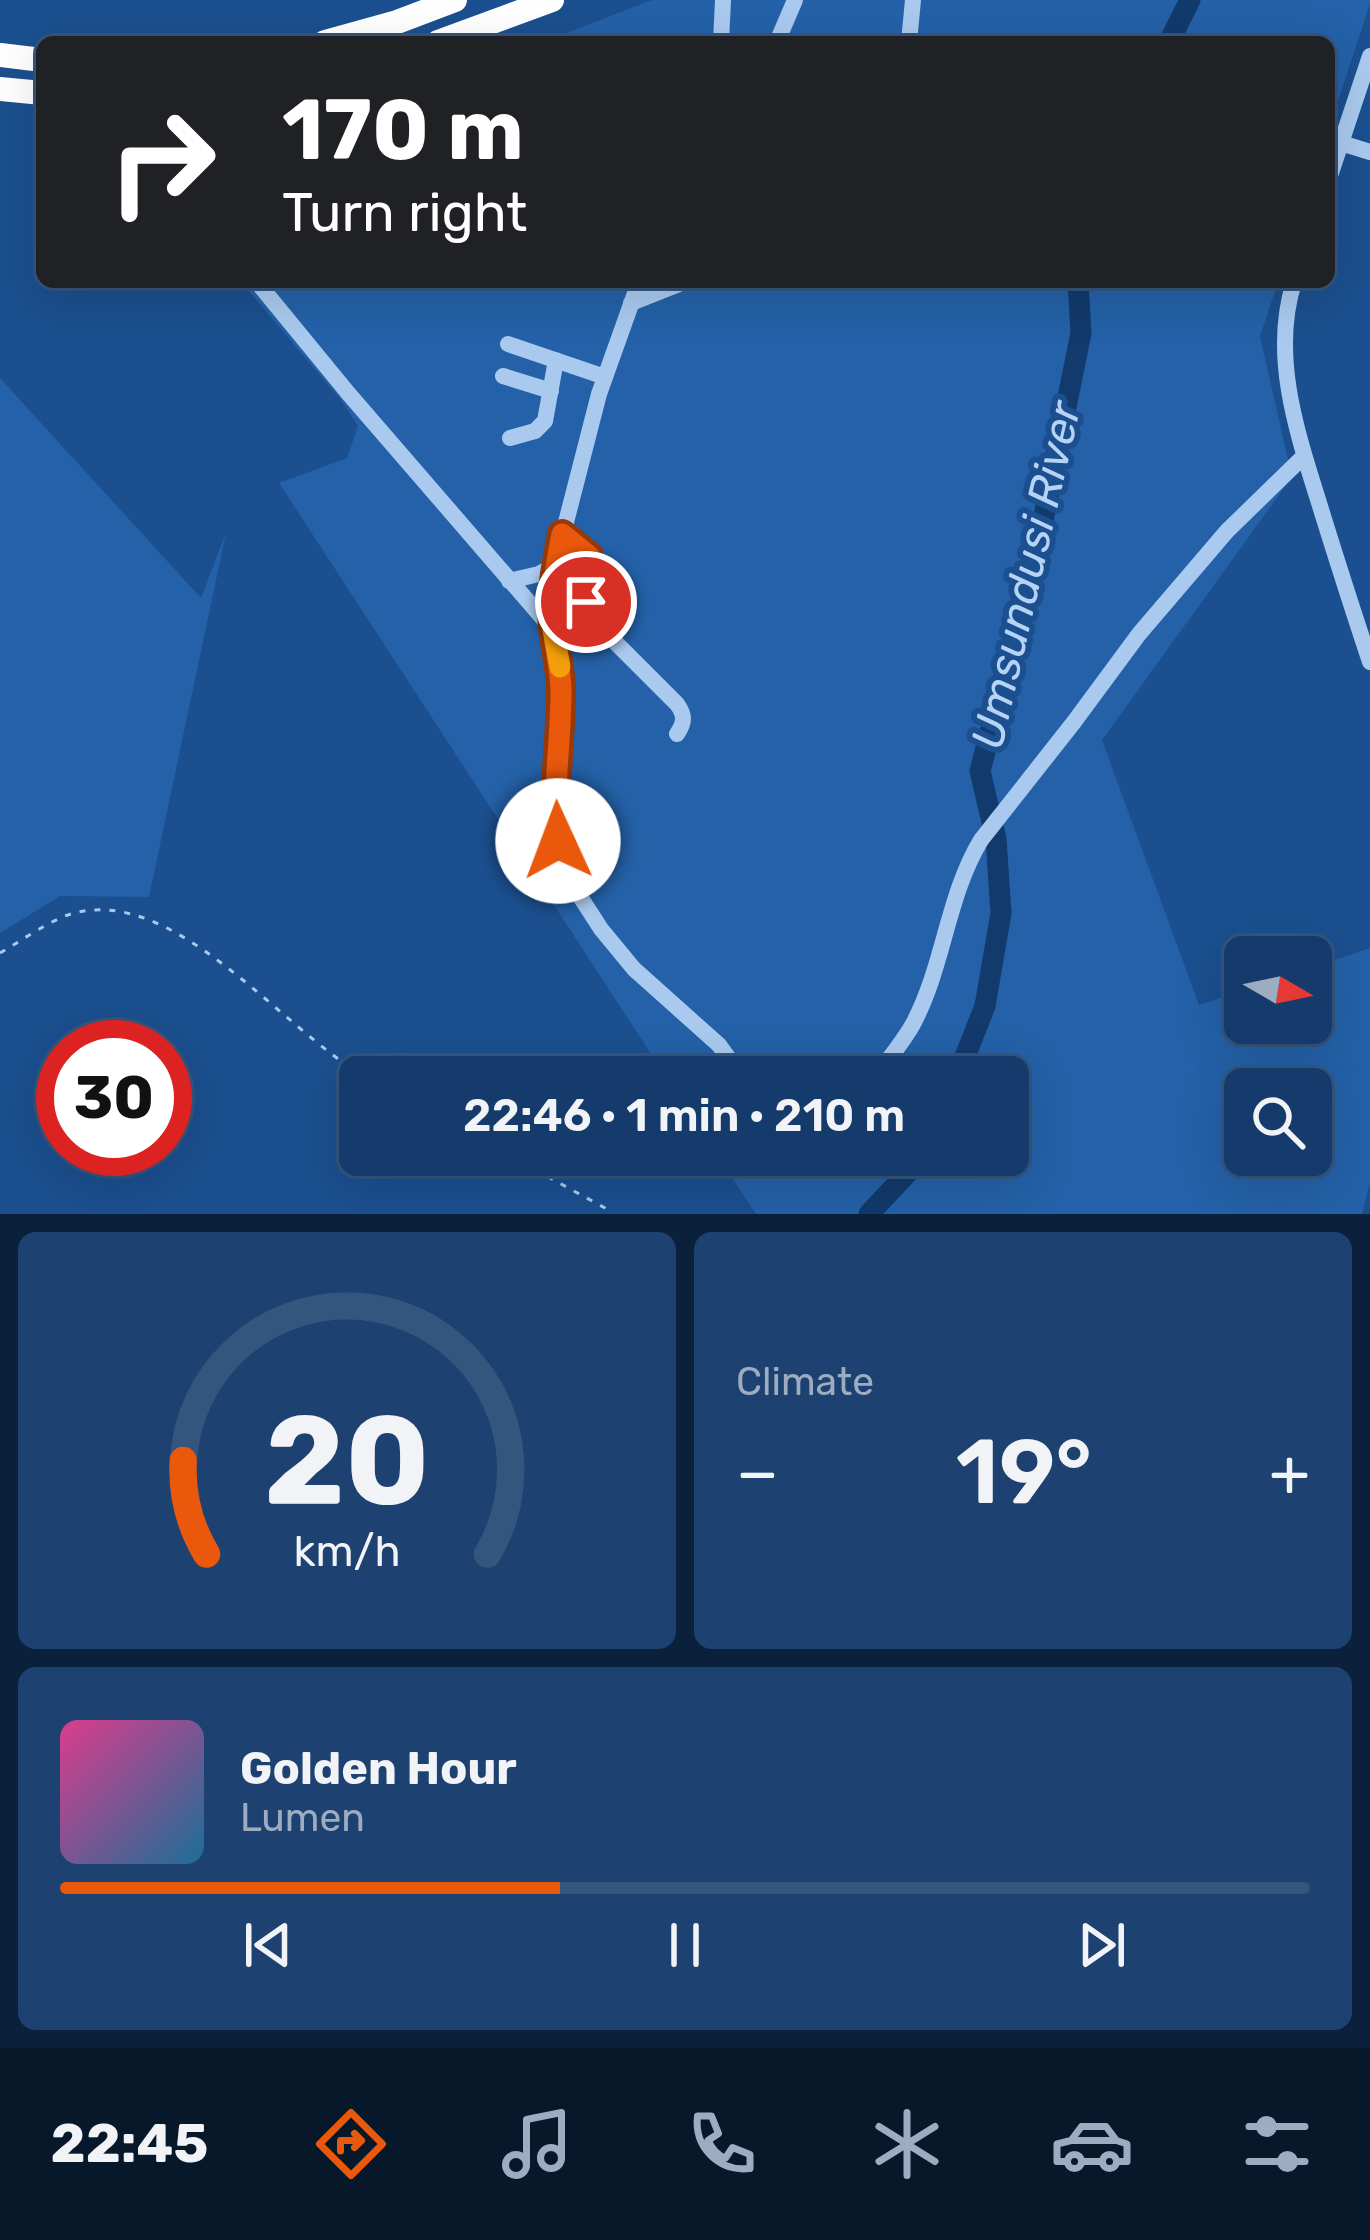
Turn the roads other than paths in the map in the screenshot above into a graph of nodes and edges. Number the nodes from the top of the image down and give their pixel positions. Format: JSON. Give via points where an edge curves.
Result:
{"nodes":[{"id":1,"x":455,"y":0,"type":"edge"},
{"id":2,"x":552,"y":0,"type":"edge"},
{"id":3,"x":723,"y":0,"type":"edge"},
{"id":4,"x":795,"y":0,"type":"edge"},
{"id":5,"x":913,"y":0,"type":"edge"},
{"id":6,"x":347,"y":36,"type":"edge"},
{"id":7,"x":454,"y":36,"type":"edge"},
{"id":8,"x":721,"y":36,"type":"edge"},
{"id":9,"x":779,"y":36,"type":"edge"},
{"id":10,"x":910,"y":36,"type":"edge"},
{"id":11,"x":0,"y":55,"type":"edge"},
{"id":12,"x":1370,"y":56,"type":"edge"},
{"id":13,"x":36,"y":60,"type":"edge"},
{"id":14,"x":0,"y":89,"type":"edge"},
{"id":15,"x":36,"y":92,"type":"edge"},
{"id":16,"x":1342,"y":142,"type":"junction"},
{"id":17,"x":1370,"y":152,"type":"edge"},
{"id":18,"x":1335,"y":162,"type":"edge"},
{"id":19,"x":262,"y":288,"type":"edge"},
{"id":20,"x":637,"y":288,"type":"edge"},
{"id":21,"x":669,"y":288,"type":"edge"},
{"id":22,"x":1292,"y":288,"type":"edge"},
{"id":23,"x":632,"y":303,"type":"junction"},
{"id":24,"x":508,"y":344,"type":"dead end"},
{"id":25,"x":556,"y":360,"type":"junction"},
{"id":26,"x":503,"y":376,"type":"dead end"},
{"id":27,"x":605,"y":377,"type":"junction"},
{"id":28,"x":551,"y":391,"type":"junction"},
{"id":29,"x":510,"y":438,"type":"dead end"},
{"id":30,"x":1304,"y":457,"type":"junction"},
{"id":31,"x":562,"y":534,"type":"junction"},
{"id":32,"x":555,"y":565,"type":"junction"},
{"id":33,"x":509,"y":581,"type":"junction"},
{"id":34,"x":553,"y":629,"type":"junction"},
{"id":35,"x":1370,"y":662,"type":"edge"},
{"id":36,"x":676,"y":734,"type":"dead end"},
{"id":37,"x":726,"y":1056,"type":"edge"},
{"id":38,"x":890,"y":1056,"type":"edge"}],
"edges":[{"from":1,"to":6,"type":"highway"},
{"from":2,"to":7,"type":"highway"},
{"from":3,"to":8,"type":"street"},
{"from":4,"to":9,"type":"street"},
{"from":5,"to":10,"type":"street"},
{"from":11,"to":13,"type":"highway"},
{"from":12,"to":16,"type":"street"},
{"from":14,"to":15,"type":"highway"},
{"from":16,"to":17,"type":"street"},
{"from":16,"to":18,"type":"street"},
{"from":19,"to":33,"type":"street"},
{"from":20,"to":23,"type":"street"},
{"from":21,"to":23,"type":"street"},
{"from":22,"to":30,"type":"street","via":[[1284,343]]},
{"from":23,"to":27,"type":"street"},
{"from":24,"to":25,"type":"street"},
{"from":25,"to":27,"type":"street"},
{"from":25,"to":28,"type":"street"},
{"from":26,"to":28,"type":"street"},
{"from":27,"to":31,"type":"street"},
{"from":28,"to":29,"type":"street","via":[[542,427]]},
{"from":30,"to":35,"type":"street"},
{"from":30,"to":38,"type":"street","via":[[1138,634],[981,840],[913,1023]]},
{"from":31,"to":32,"type":"street"},
{"from":31,"to":36,"type":"street","via":[[589,556],[586,615],[677,704],[684,721]]},
{"from":32,"to":33,"type":"street"},
{"from":32,"to":34,"type":"street"},
{"from":33,"to":34,"type":"street"},
{"from":34,"to":37,"type":"street","via":[[561,695],[555,817],[570,881],[634,969]]}]}
